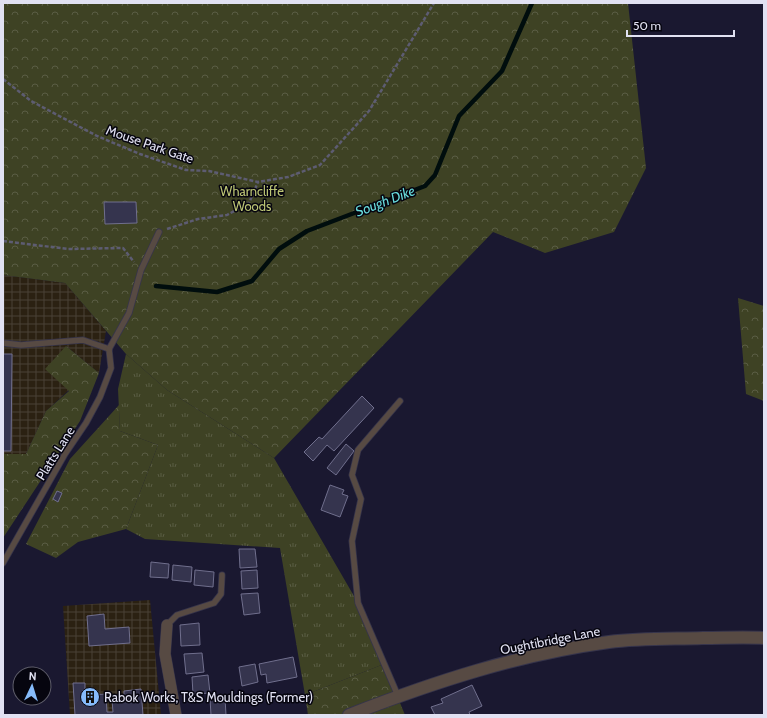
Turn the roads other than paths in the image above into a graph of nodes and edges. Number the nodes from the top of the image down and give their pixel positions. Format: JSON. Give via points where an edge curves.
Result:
{"nodes":[{"id":1,"x":159,"y":232,"type":"road end"},
{"id":2,"x":3,"y":343,"type":"edge"},
{"id":3,"x":109,"y":349,"type":"junction"},
{"id":4,"x":400,"y":401,"type":"dead end"},
{"id":5,"x":3,"y":563,"type":"edge"},
{"id":6,"x":222,"y":576,"type":"dead end"},
{"id":7,"x":167,"y":625,"type":"joint"},
{"id":8,"x":764,"y":638,"type":"edge"},
{"id":9,"x":398,"y":696,"type":"junction"},
{"id":10,"x":176,"y":715,"type":"edge"},
{"id":11,"x":350,"y":715,"type":"edge"}],
"edges":[{"from":1,"to":3,"type":"lane","via":[[141,270],[129,313]]},
{"from":2,"to":3,"type":"lane","via":[[21,345],[83,340]]},
{"from":3,"to":5,"type":"lane","name":"Platts Lane","via":[[111,368],[96,403],[86,423],[64,454]]},
{"from":4,"to":9,"type":"lane","via":[[358,450],[352,476],[361,499],[352,541],[358,603]]},
{"from":6,"to":7,"type":"lane","via":[[221,594],[214,603],[177,615]]},
{"from":7,"to":10,"type":"street","via":[[165,654]]},
{"from":8,"to":9,"type":"street","name":"Oughtibridge Lane","via":[[610,642],[544,653],[479,669]]},
{"from":9,"to":11,"type":"street","name":"Oughtibridge Lane"}]}
